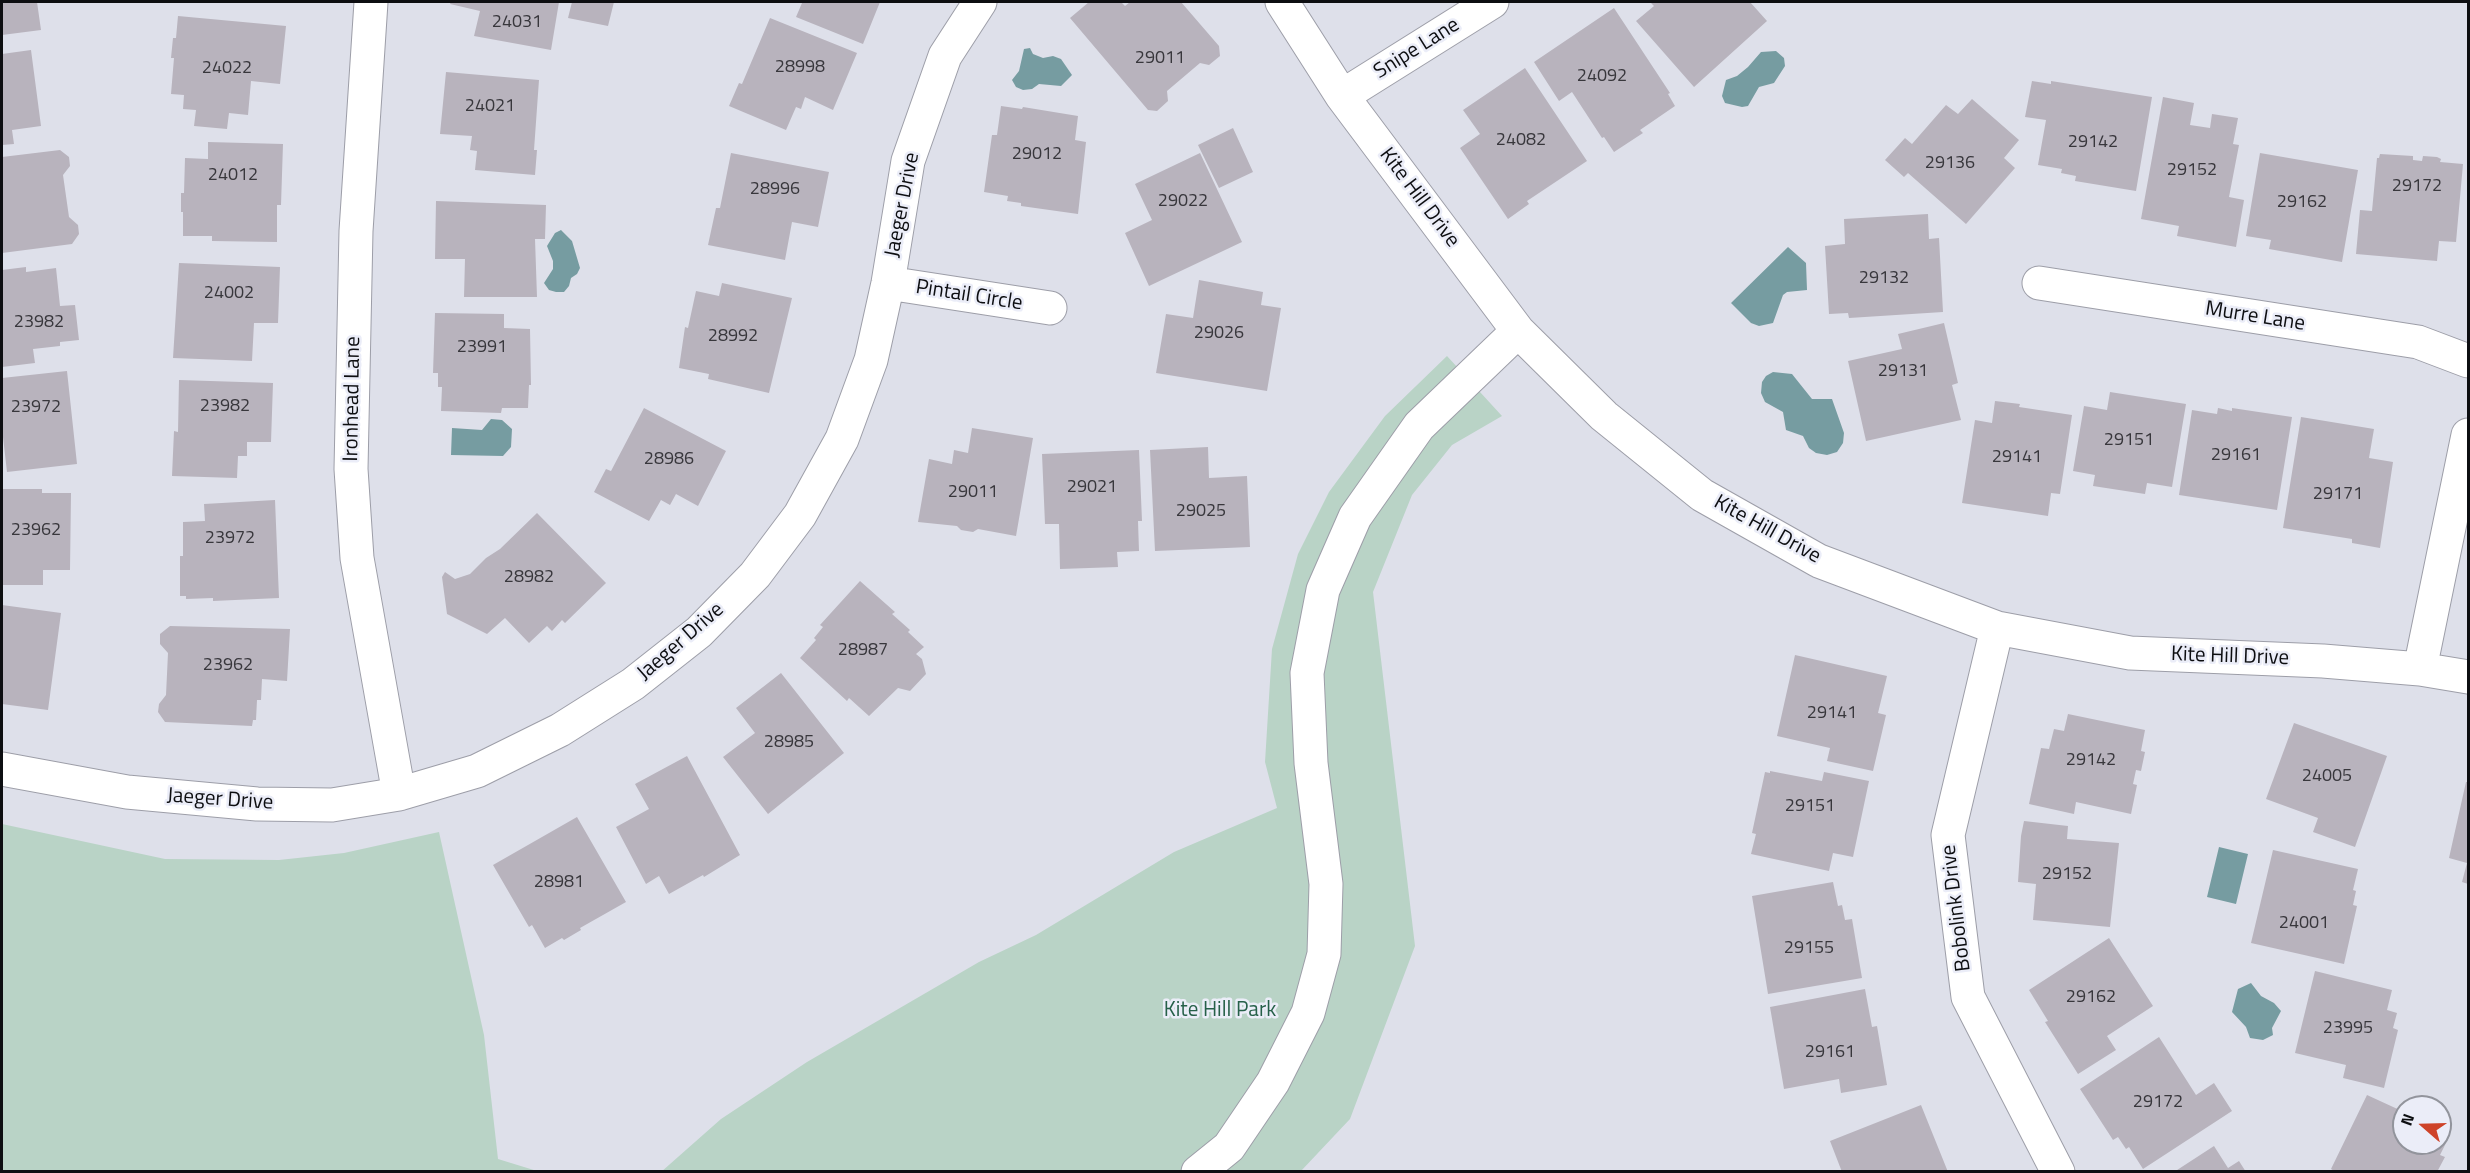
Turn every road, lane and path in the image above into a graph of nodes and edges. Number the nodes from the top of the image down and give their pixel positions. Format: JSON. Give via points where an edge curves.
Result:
{"nodes":[{"id":1,"x":371,"y":2,"type":"edge"},
{"id":2,"x":980,"y":2,"type":"edge"},
{"id":3,"x":1282,"y":2,"type":"edge"},
{"id":4,"x":1492,"y":2,"type":"edge"},
{"id":5,"x":1342,"y":96,"type":"junction"},
{"id":6,"x":888,"y":283,"type":"junction"},
{"id":7,"x":2039,"y":284,"type":"dead end"},
{"id":8,"x":1050,"y":308,"type":"dead end"},
{"id":9,"x":1518,"y":331,"type":"junction"},
{"id":10,"x":2469,"y":361,"type":"edge"},
{"id":11,"x":2469,"y":435,"type":"edge"},
{"id":12,"x":1998,"y":628,"type":"junction"},
{"id":13,"x":2420,"y":669,"type":"junction"},
{"id":14,"x":2469,"y":677,"type":"edge"},
{"id":15,"x":2,"y":769,"type":"edge"},
{"id":16,"x":399,"y":794,"type":"junction"},
{"id":17,"x":1198,"y":1172,"type":"edge"},
{"id":18,"x":2058,"y":1172,"type":"edge"}],
"edges":[{"from":1,"to":16,"type":"street","name":"Ironhead Lane","via":[[356,231],[351,469],[357,558]]},
{"from":2,"to":6,"type":"street","name":"Jaeger Drive","via":[[945,56],[908,161]]},
{"from":3,"to":5,"type":"street","name":"Kite Hill Drive"},
{"from":4,"to":5,"type":"street","name":"Snipe Lane"},
{"from":5,"to":9,"type":"street","name":"Kite Hill Drive"},
{"from":6,"to":8,"type":"street","name":"Pintail Circle"},
{"from":6,"to":16,"type":"street","name":"Jaeger Drive","via":[[872,360],[842,439],[800,515],[755,575],[699,632],[633,684],[560,730],[477,771]]},
{"from":7,"to":10,"type":"street","name":"Murre Lane","via":[[2418,342]]},
{"from":9,"to":12,"type":"street","name":"Kite Hill Drive","via":[[1604,416],[1702,495],[1819,561]]},
{"from":9,"to":17,"type":"street","via":[[1419,426],[1355,517],[1323,590],[1307,673],[1311,763],[1326,884],[1324,954],[1308,1013],[1273,1082],[1228,1147]]},
{"from":11,"to":13,"type":"street"},
{"from":12,"to":13,"type":"street","name":"Kite Hill Drive","via":[[2130,653]]},
{"from":12,"to":18,"type":"street","name":"Bobolink Drive","via":[[1948,835],[1968,997]]},
{"from":13,"to":14,"type":"street","name":"Kite Hill Drive"},
{"from":15,"to":16,"type":"street","name":"Jaeger Drive","via":[[127,792],[257,804],[332,805]]}]}
